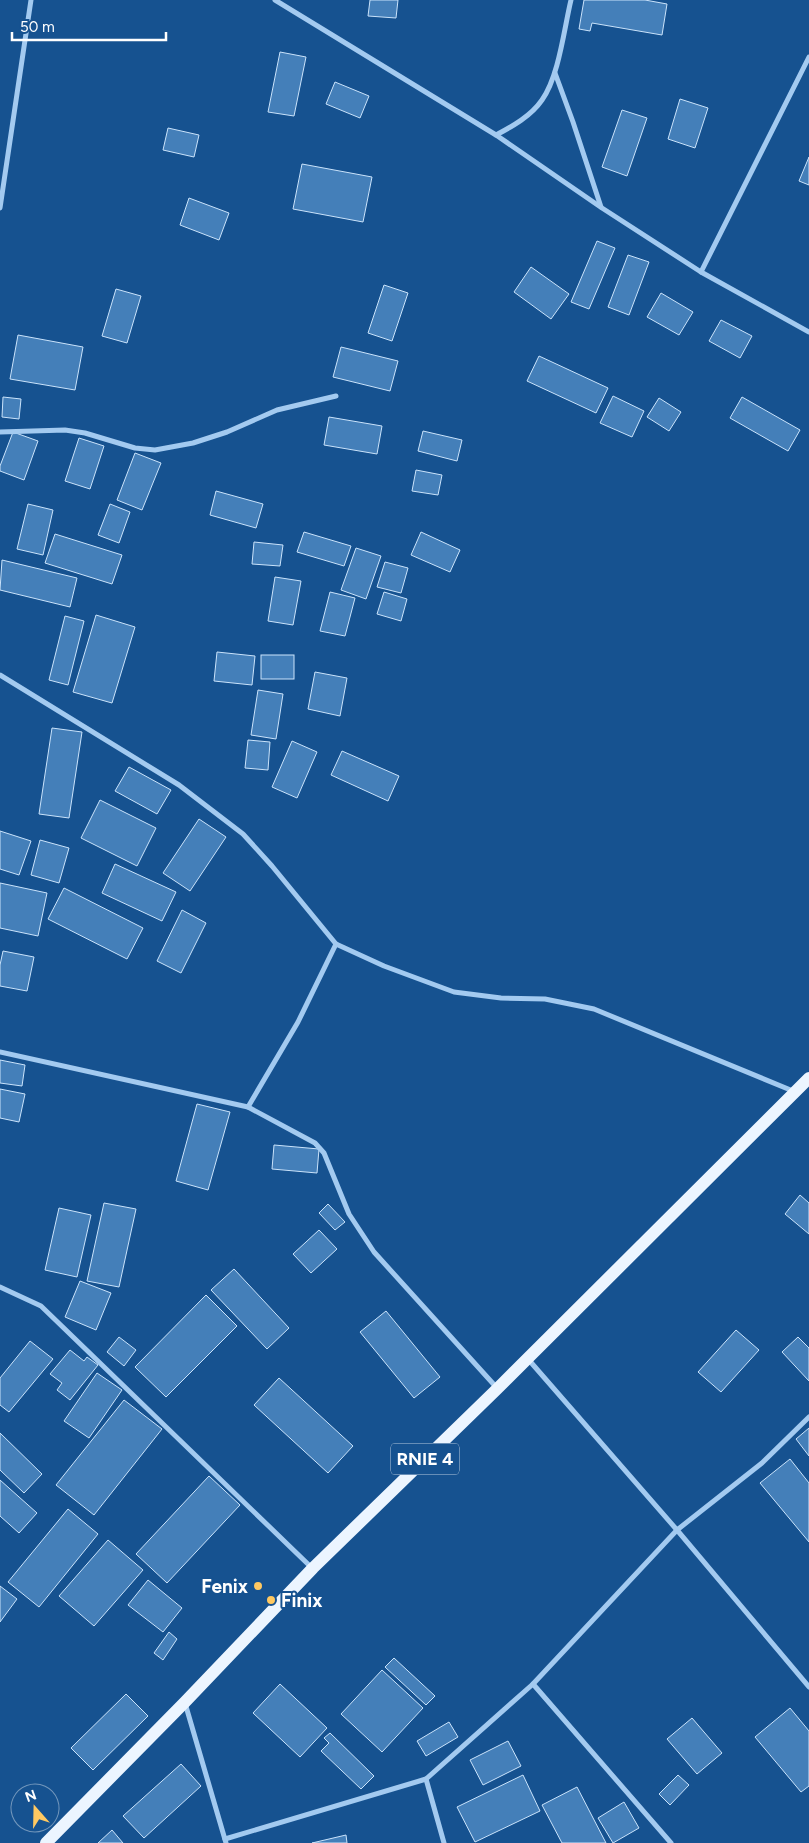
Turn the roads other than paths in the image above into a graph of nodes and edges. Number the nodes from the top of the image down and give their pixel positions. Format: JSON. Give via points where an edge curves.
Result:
{"nodes":[{"id":1,"x":31,"y":0,"type":"edge"},
{"id":2,"x":275,"y":0,"type":"edge"},
{"id":3,"x":571,"y":0,"type":"edge"},
{"id":4,"x":809,"y":57,"type":"edge"},
{"id":5,"x":555,"y":73,"type":"junction"},
{"id":6,"x":496,"y":135,"type":"junction"},
{"id":7,"x":0,"y":208,"type":"edge"},
{"id":8,"x":602,"y":208,"type":"junction"},
{"id":9,"x":702,"y":272,"type":"junction"},
{"id":10,"x":809,"y":332,"type":"edge"},
{"id":11,"x":336,"y":396,"type":"dead end"},
{"id":12,"x":0,"y":432,"type":"edge"},
{"id":13,"x":0,"y":675,"type":"edge"},
{"id":14,"x":336,"y":944,"type":"junction"},
{"id":15,"x":0,"y":1052,"type":"edge"},
{"id":16,"x":809,"y":1078,"type":"edge"},
{"id":17,"x":795,"y":1092,"type":"junction"},
{"id":18,"x":248,"y":1106,"type":"junction"},
{"id":19,"x":0,"y":1287,"type":"edge"},
{"id":20,"x":528,"y":1358,"type":"junction"},
{"id":21,"x":497,"y":1389,"type":"junction"},
{"id":22,"x":809,"y":1416,"type":"edge"},
{"id":23,"x":677,"y":1530,"type":"junction"},
{"id":24,"x":313,"y":1568,"type":"junction"},
{"id":25,"x":533,"y":1684,"type":"junction"},
{"id":26,"x":809,"y":1687,"type":"edge"},
{"id":27,"x":185,"y":1702,"type":"junction"},
{"id":28,"x":426,"y":1779,"type":"junction"},
{"id":29,"x":225,"y":1841,"type":"edge"},
{"id":30,"x":46,"y":1843,"type":"edge"},
{"id":31,"x":444,"y":1843,"type":"edge"},
{"id":32,"x":671,"y":1843,"type":"edge"}],
"edges":[{"from":1,"to":7,"type":"street"},
{"from":2,"to":6,"type":"street"},
{"from":3,"to":5,"type":"street"},
{"from":4,"to":9,"type":"street"},
{"from":5,"to":6,"type":"street","via":[[542,100],[520,122]]},
{"from":5,"to":8,"type":"street"},
{"from":6,"to":8,"type":"street"},
{"from":8,"to":9,"type":"street"},
{"from":9,"to":10,"type":"street"},
{"from":11,"to":12,"type":"street","via":[[278,410],[194,443],[155,450],[65,430]]},
{"from":13,"to":14,"type":"street","via":[[179,785],[243,834]]},
{"from":14,"to":17,"type":"street","via":[[454,992],[545,999],[594,1009]]},
{"from":14,"to":18,"type":"street","via":[[298,1022]]},
{"from":15,"to":18,"type":"street"},
{"from":16,"to":17,"type":"main road","number":"RNIE 4"},
{"from":17,"to":20,"type":"main road","number":"RNIE 4"},
{"from":18,"to":21,"type":"street","via":[[321,1148],[349,1214],[374,1252]]},
{"from":19,"to":24,"type":"street","via":[[41,1306]]},
{"from":20,"to":21,"type":"main road","number":"RNIE 4"},
{"from":20,"to":23,"type":"street"},
{"from":21,"to":24,"type":"main road","number":"RNIE 4"},
{"from":22,"to":23,"type":"street","via":[[762,1463]]},
{"from":23,"to":25,"type":"street"},
{"from":23,"to":26,"type":"street"},
{"from":24,"to":27,"type":"main road","number":"RNIE 4"},
{"from":25,"to":28,"type":"street"},
{"from":25,"to":32,"type":"street"},
{"from":27,"to":29,"type":"street"},
{"from":27,"to":30,"type":"main road","number":"RNIE 4"},
{"from":28,"to":29,"type":"street"},
{"from":28,"to":31,"type":"street"}]}
